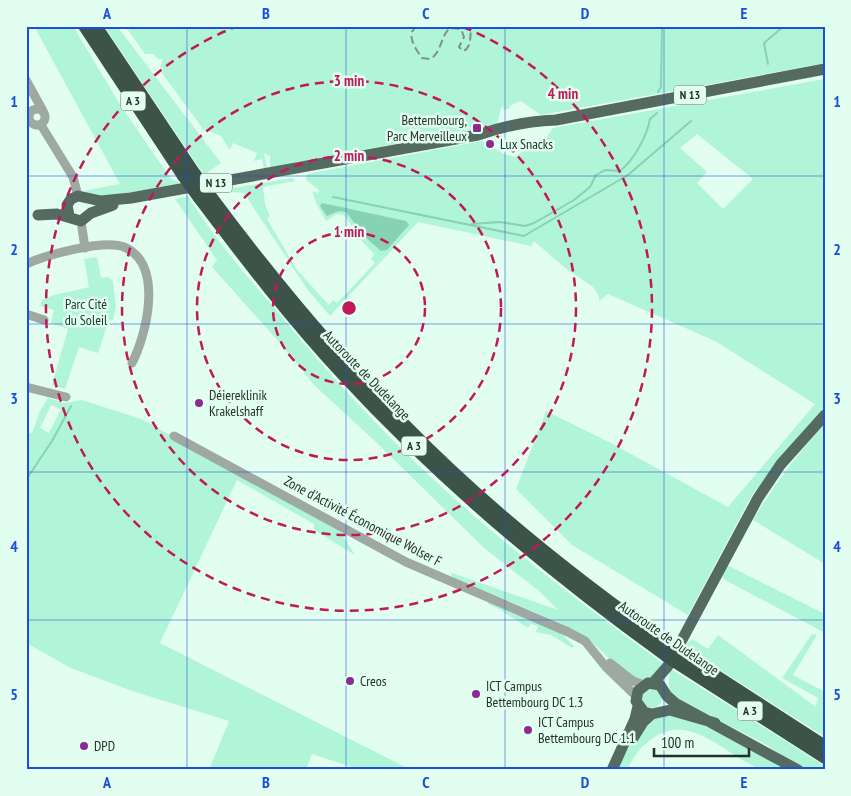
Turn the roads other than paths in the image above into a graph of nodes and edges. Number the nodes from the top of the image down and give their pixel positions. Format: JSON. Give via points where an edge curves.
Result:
{"nodes":[{"id":1,"x":84,"y":26,"type":"edge"},
{"id":2,"x":96,"y":26,"type":"edge"},
{"id":3,"x":825,"y":70,"type":"edge"},
{"id":4,"x":26,"y":80,"type":"edge"},
{"id":5,"x":43,"y":112,"type":"junction"},
{"id":6,"x":28,"y":121,"type":"edge"},
{"id":7,"x":41,"y":125,"type":"junction"},
{"id":8,"x":189,"y":175,"type":"junction"},
{"id":9,"x":83,"y":198,"type":"junction"},
{"id":10,"x":131,"y":198,"type":"junction"},
{"id":11,"x":68,"y":211,"type":"junction"},
{"id":12,"x":91,"y":213,"type":"junction"},
{"id":13,"x":26,"y":217,"type":"edge"},
{"id":14,"x":81,"y":221,"type":"junction"},
{"id":15,"x":86,"y":248,"type":"junction"},
{"id":16,"x":26,"y":264,"type":"edge"},
{"id":17,"x":26,"y":314,"type":"edge"},
{"id":18,"x":44,"y":320,"type":"dead end"},
{"id":19,"x":132,"y":363,"type":"dead end"},
{"id":20,"x":26,"y":387,"type":"edge"},
{"id":21,"x":66,"y":397,"type":"dead end"},
{"id":22,"x":825,"y":415,"type":"edge"},
{"id":23,"x":174,"y":436,"type":"dead end"},
{"id":24,"x":594,"y":652,"type":"junction"},
{"id":25,"x":672,"y":657,"type":"junction"},
{"id":26,"x":657,"y":688,"type":"junction"},
{"id":27,"x":637,"y":701,"type":"junction"},
{"id":28,"x":656,"y":713,"type":"junction"},
{"id":29,"x":715,"y":723,"type":"junction"},
{"id":30,"x":825,"y":746,"type":"edge"},
{"id":31,"x":825,"y":758,"type":"edge"},
{"id":32,"x":613,"y":767,"type":"edge"},
{"id":33,"x":798,"y":770,"type":"edge"}],
"edges":[{"from":1,"to":8,"type":"highway","name":"Autoroute de Dudelange","number":"A 3"},
{"from":2,"to":8,"type":"highway","name":"Autoroute de Dudelange","number":"A 3"},
{"from":3,"to":10,"type":"main road","number":"N 13","via":[[556,120],[535,120],[478,135]]},
{"from":4,"to":5,"type":"street"},
{"from":5,"to":6,"type":"street","via":[[33,110]]},
{"from":5,"to":7,"type":"street","via":[[45,119]]},
{"from":6,"to":7,"type":"street"},
{"from":7,"to":9,"type":"street"},
{"from":8,"to":25,"type":"highway","name":"Autoroute de Dudelange","number":"A 3","bridge":true,"via":[[301,328],[430,462],[523,546],[613,618]]},
{"from":9,"to":10,"type":"main road","number":"N 13"},
{"from":9,"to":11,"type":"main road","via":[[71,199]]},
{"from":9,"to":12,"type":"main road","via":[[91,206]]},
{"from":10,"to":12,"type":"main road","number":"N 13"},
{"from":11,"to":13,"type":"main road"},
{"from":11,"to":14,"type":"main road","via":[[74,220]]},
{"from":12,"to":14,"type":"main road"},
{"from":14,"to":15,"type":"street"},
{"from":15,"to":16,"type":"street"},
{"from":15,"to":19,"type":"street","via":[[124,247],[144,269],[148,310]]},
{"from":17,"to":18,"type":"street"},
{"from":20,"to":21,"type":"street"},
{"from":22,"to":25,"type":"main road","via":[[781,464],[758,498]]},
{"from":23,"to":24,"type":"street","name":"Zone d'Activité Économique Wolser F","via":[[406,562],[568,632]]},
{"from":24,"to":26,"type":"street","name":"Zone d'Activité Économique Wolser F","via":[[633,681]]},
{"from":24,"to":27,"type":"street","name":"Zone d'Activité Économique Wolser F"},
{"from":25,"to":26,"type":"main road"},
{"from":25,"to":30,"type":"highway","name":"Autoroute de Dudelange","number":"A 3"},
{"from":25,"to":31,"type":"highway","name":"Autoroute de Dudelange","number":"A 3"},
{"from":26,"to":27,"type":"main road"},
{"from":26,"to":28,"type":"main road","via":[[666,705]]},
{"from":26,"to":29,"type":"main road"},
{"from":27,"to":28,"type":"main road","via":[[644,712]]},
{"from":27,"to":32,"type":"main road","via":[[635,719]]},
{"from":28,"to":29,"type":"main road","via":[[670,710]]},
{"from":28,"to":32,"type":"main road","via":[[643,722]]},
{"from":29,"to":33,"type":"main road"}]}
